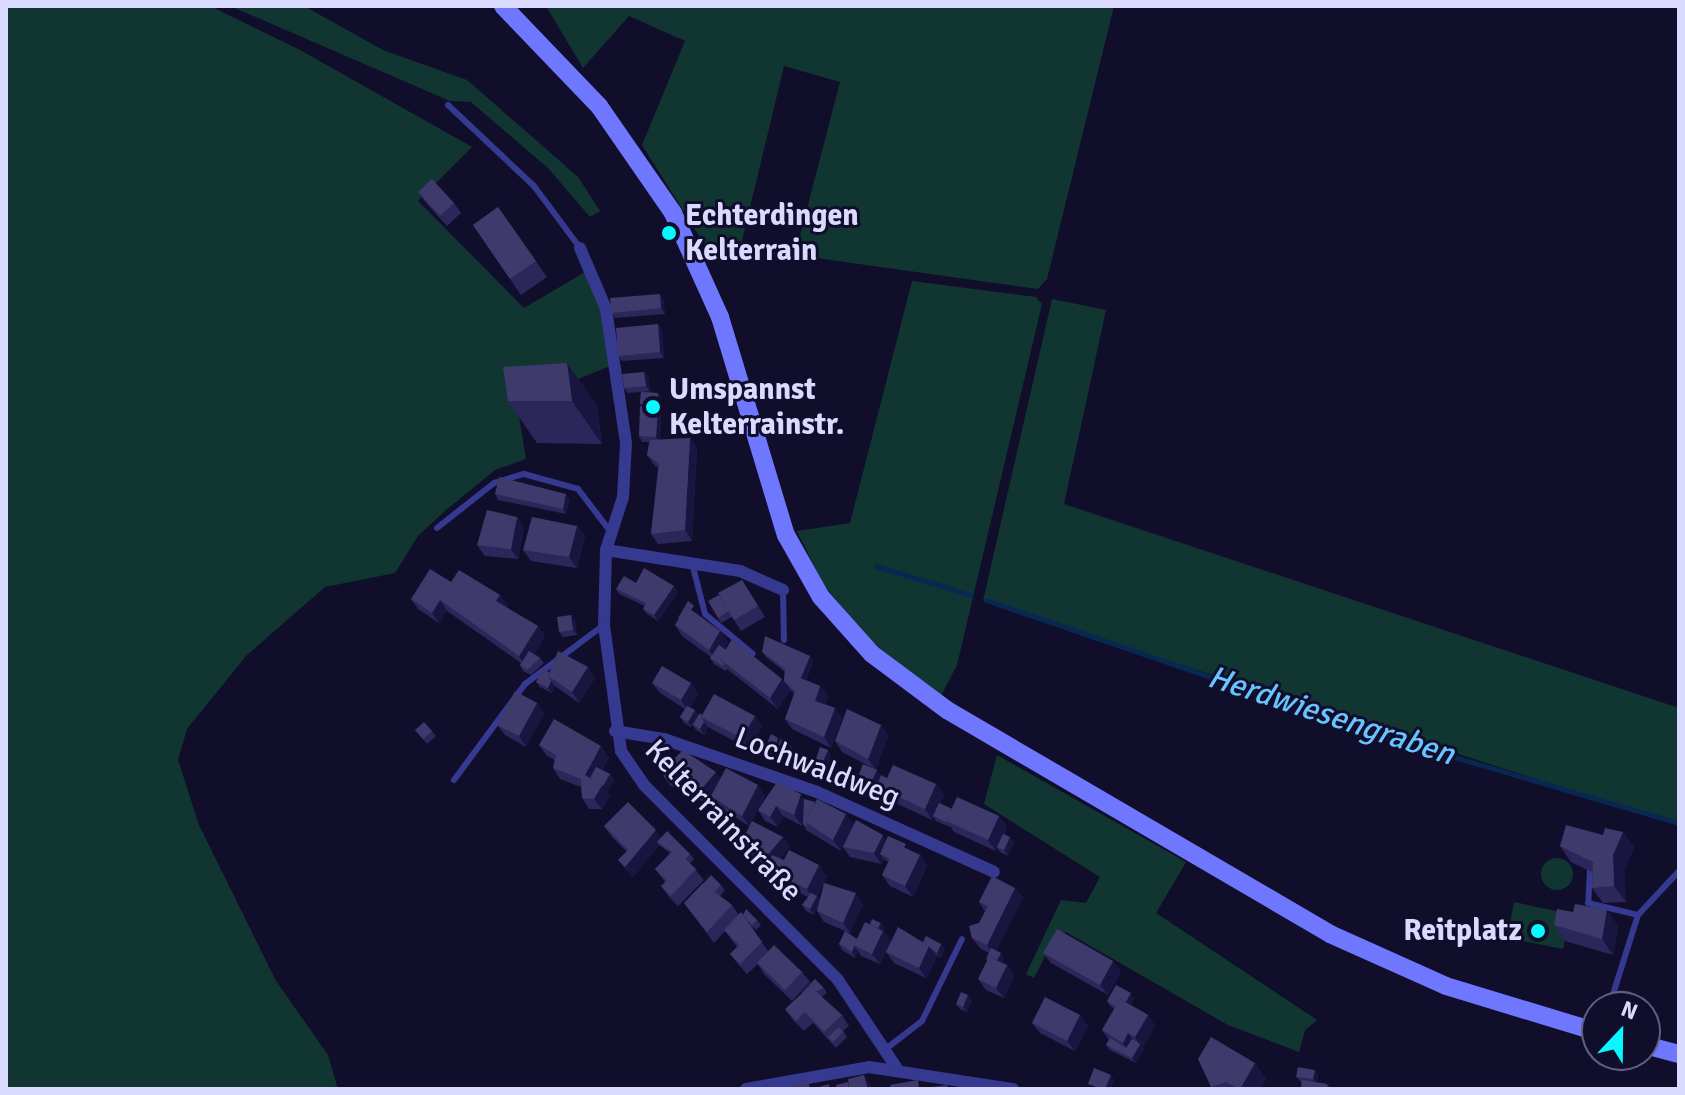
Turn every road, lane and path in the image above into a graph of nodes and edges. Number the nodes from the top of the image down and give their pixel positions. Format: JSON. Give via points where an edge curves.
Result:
{"nodes":[{"id":1,"x":503,"y":6,"type":"edge"},
{"id":2,"x":448,"y":105,"type":"dead end"},
{"id":3,"x":580,"y":248,"type":"joint"},
{"id":4,"x":437,"y":528,"type":"dead end"},
{"id":5,"x":610,"y":531,"type":"junction"},
{"id":6,"x":606,"y":550,"type":"junction"},
{"id":7,"x":692,"y":563,"type":"junction"},
{"id":8,"x":783,"y":590,"type":"joint"},
{"id":9,"x":604,"y":625,"type":"junction"},
{"id":10,"x":784,"y":640,"type":"dead end"},
{"id":11,"x":753,"y":654,"type":"edge"},
{"id":12,"x":615,"y":731,"type":"junction"},
{"id":13,"x":454,"y":780,"type":"dead end"},
{"id":14,"x":1590,"y":870,"type":"edge"},
{"id":15,"x":1679,"y":871,"type":"edge"},
{"id":16,"x":994,"y":872,"type":"dead end"},
{"id":17,"x":1638,"y":915,"type":"junction"},
{"id":18,"x":962,"y":939,"type":"dead end"},
{"id":19,"x":1614,"y":991,"type":"edge"},
{"id":20,"x":1581,"y":1028,"type":"edge"},
{"id":21,"x":887,"y":1048,"type":"junction"},
{"id":22,"x":896,"y":1067,"type":"junction"},
{"id":23,"x":746,"y":1089,"type":"edge"},
{"id":24,"x":1013,"y":1089,"type":"edge"}],
"edges":[{"from":1,"to":20,"type":"main road","via":[[599,106],[673,213],[720,317],[786,535],[821,597],[872,654],[947,710],[1319,929],[1446,986]]},
{"from":2,"to":3,"type":"lane","via":[[534,186]]},
{"from":3,"to":5,"type":"street","name":"Kelterrainstraße","via":[[606,309],[621,391],[623,497]]},
{"from":4,"to":5,"type":"lane","via":[[494,483],[524,474],[578,489]]},
{"from":5,"to":6,"type":"street","name":"Kelterrainstraße"},
{"from":6,"to":7,"type":"street"},
{"from":6,"to":9,"type":"street","name":"Kelterrainstraße"},
{"from":7,"to":8,"type":"street","via":[[740,571]]},
{"from":7,"to":11,"type":"lane","via":[[705,614]]},
{"from":8,"to":10,"type":"lane"},
{"from":9,"to":12,"type":"street","name":"Kelterrainstraße"},
{"from":9,"to":13,"type":"lane","via":[[525,684]]},
{"from":12,"to":16,"type":"street","name":"Lochwaldweg","via":[[664,739],[817,792]]},
{"from":12,"to":21,"type":"street","name":"Kelterrainstraße","via":[[644,785],[828,969]]},
{"from":14,"to":17,"type":"lane","via":[[1588,903]]},
{"from":15,"to":17,"type":"lane"},
{"from":17,"to":19,"type":"lane"},
{"from":18,"to":21,"type":"lane","via":[[922,1021]]},
{"from":21,"to":22,"type":"street","name":"Kelterrainstraße"},
{"from":22,"to":23,"type":"street","via":[[807,1073]]},
{"from":22,"to":24,"type":"street"}]}
